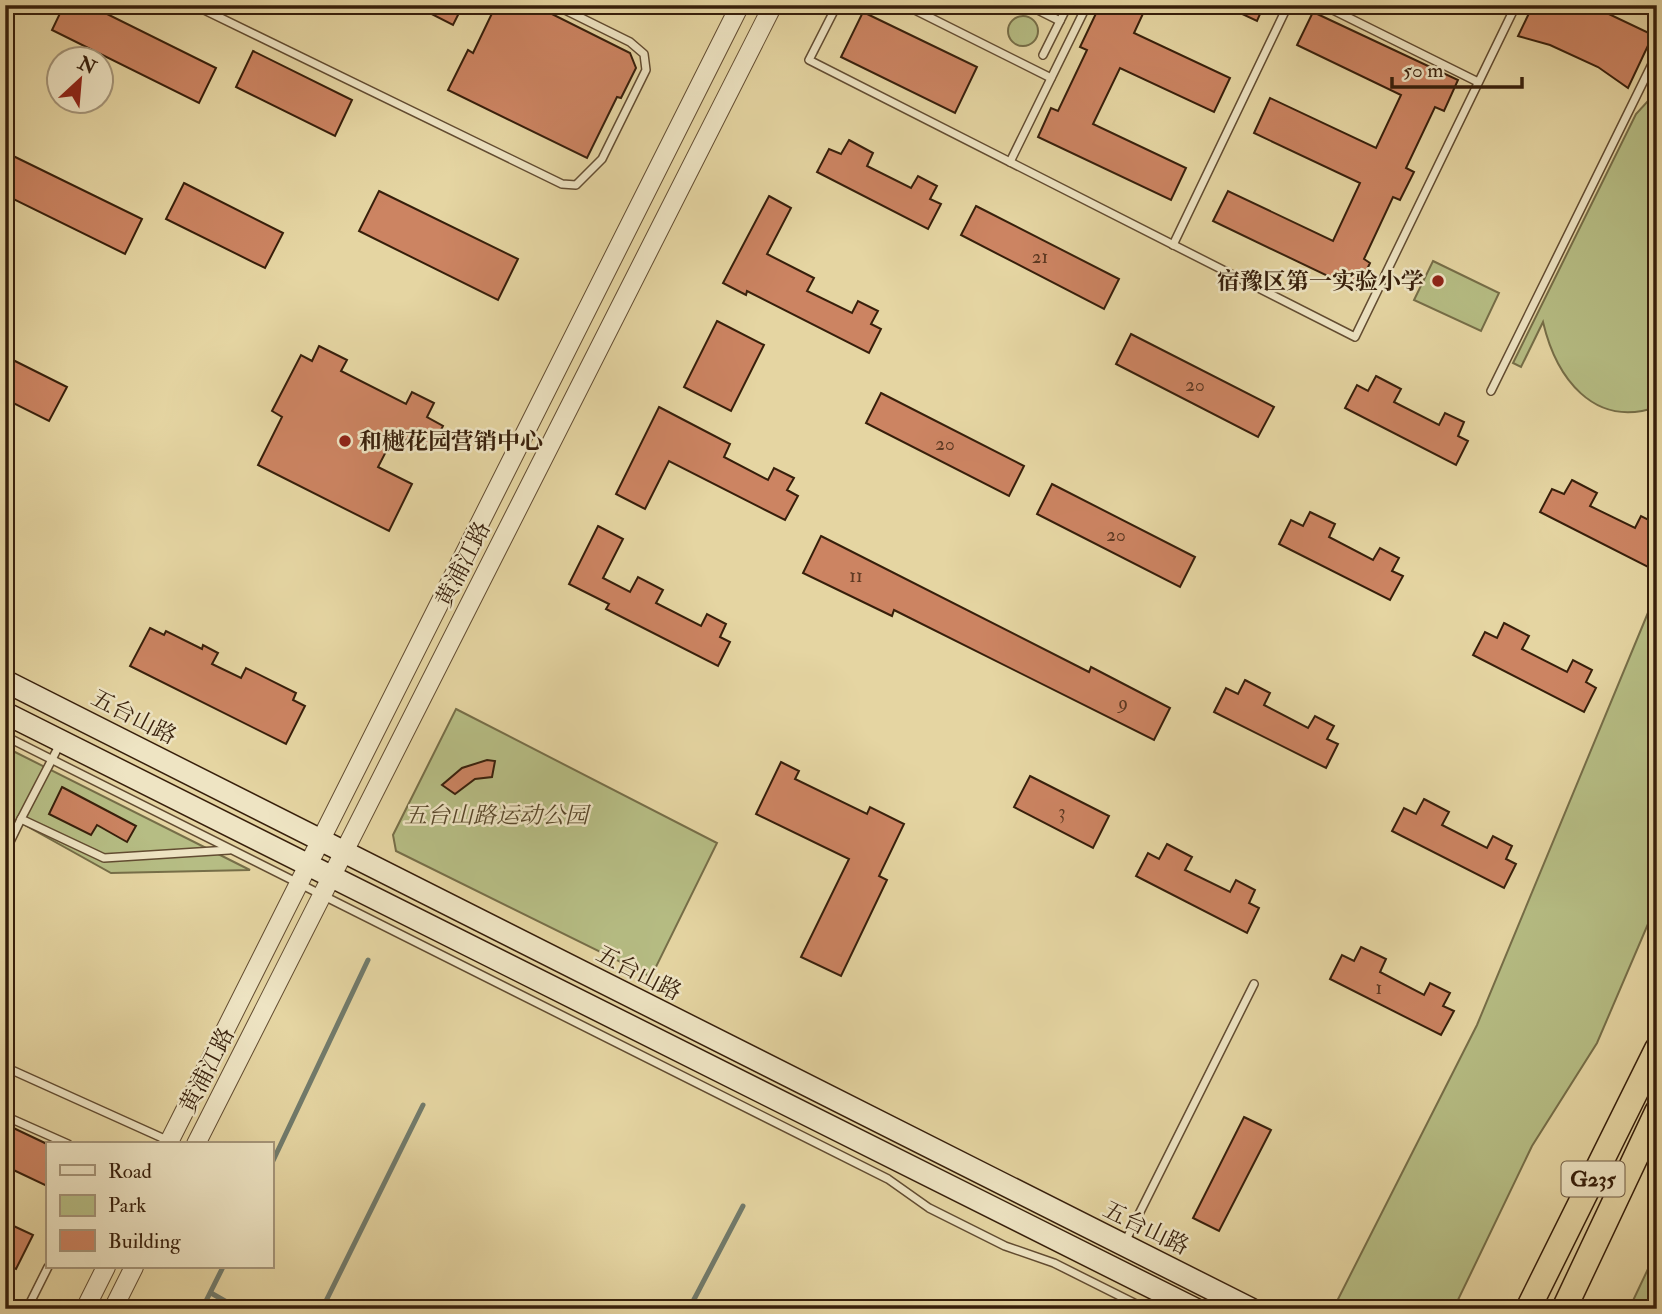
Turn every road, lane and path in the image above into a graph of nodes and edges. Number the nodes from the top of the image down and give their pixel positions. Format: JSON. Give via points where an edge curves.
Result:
{"nodes":[{"id":1,"x":194,"y":5,"type":"edge"},
{"id":2,"x":555,"y":5,"type":"edge"},
{"id":3,"x":740,"y":5,"type":"edge"},
{"id":4,"x":773,"y":5,"type":"edge"},
{"id":5,"x":837,"y":5,"type":"edge"},
{"id":6,"x":905,"y":5,"type":"edge"},
{"id":7,"x":1028,"y":5,"type":"edge"},
{"id":8,"x":1068,"y":5,"type":"edge"},
{"id":9,"x":1087,"y":5,"type":"edge"},
{"id":10,"x":1288,"y":5,"type":"edge"},
{"id":11,"x":1323,"y":5,"type":"edge"},
{"id":12,"x":1516,"y":5,"type":"edge"},
{"id":13,"x":1650,"y":5,"type":"edge"},
{"id":14,"x":1657,"y":9,"type":"edge"},
{"id":15,"x":1060,"y":21,"type":"junction"},
{"id":16,"x":1657,"y":54,"type":"edge"},
{"id":17,"x":1043,"y":55,"type":"dead end"},
{"id":18,"x":1051,"y":78,"type":"junction"},
{"id":19,"x":1478,"y":82,"type":"junction"},
{"id":20,"x":1010,"y":162,"type":"junction"},
{"id":21,"x":1173,"y":245,"type":"junction"},
{"id":22,"x":1491,"y":391,"type":"dead end"},
{"id":23,"x":5,"y":681,"type":"edge"},
{"id":24,"x":5,"y":713,"type":"edge"},
{"id":25,"x":5,"y":736,"type":"edge"},
{"id":26,"x":56,"y":750,"type":"junction"},
{"id":27,"x":21,"y":819,"type":"junction"},
{"id":28,"x":319,"y":840,"type":"junction"},
{"id":29,"x":232,"y":850,"type":"junction"},
{"id":30,"x":5,"y":852,"type":"edge"},
{"id":31,"x":344,"y":853,"type":"junction"},
{"id":32,"x":303,"y":874,"type":"junction"},
{"id":33,"x":328,"y":887,"type":"junction"},
{"id":34,"x":1254,"y":984,"type":"dead end"},
{"id":35,"x":1657,"y":1049,"type":"edge"},
{"id":36,"x":5,"y":1067,"type":"edge"},
{"id":37,"x":1657,"y":1112,"type":"edge"},
{"id":38,"x":5,"y":1116,"type":"edge"},
{"id":39,"x":64,"y":1142,"type":"edge"},
{"id":40,"x":166,"y":1142,"type":"edge"},
{"id":41,"x":169,"y":1142,"type":"edge"},
{"id":42,"x":198,"y":1142,"type":"edge"},
{"id":43,"x":1123,"y":1246,"type":"junction"},
{"id":44,"x":48,"y":1268,"type":"edge"},
{"id":45,"x":106,"y":1268,"type":"edge"},
{"id":46,"x":134,"y":1268,"type":"edge"},
{"id":47,"x":27,"y":1309,"type":"edge"},
{"id":48,"x":85,"y":1309,"type":"edge"},
{"id":49,"x":113,"y":1309,"type":"edge"},
{"id":50,"x":1146,"y":1309,"type":"edge"},
{"id":51,"x":1195,"y":1309,"type":"edge"},
{"id":52,"x":1251,"y":1309,"type":"edge"},
{"id":53,"x":1528,"y":1309,"type":"edge"},
{"id":54,"x":1564,"y":1309,"type":"edge"}],
"edges":[{"from":1,"to":2,"type":"lane","via":[[562,184],[576,185],[602,159],[646,70],[645,54]]},
{"from":3,"to":28,"type":"street","name":"黄浦江路"},
{"from":4,"to":31,"type":"street","name":"黄浦江路"},
{"from":5,"to":20,"type":"lane","via":[[810,60]]},
{"from":6,"to":18,"type":"lane"},
{"from":7,"to":15,"type":"lane"},
{"from":8,"to":15,"type":"lane"},
{"from":9,"to":18,"type":"lane"},
{"from":10,"to":21,"type":"lane"},
{"from":11,"to":19,"type":"lane"},
{"from":12,"to":19,"type":"lane"},
{"from":13,"to":14,"type":"lane"},
{"from":15,"to":17,"type":"lane"},
{"from":16,"to":22,"type":"lane"},
{"from":18,"to":20,"type":"lane"},
{"from":19,"to":21,"type":"lane","via":[[1355,337]]},
{"from":20,"to":21,"type":"lane"},
{"from":23,"to":28,"type":"main road","name":"五台山路"},
{"from":24,"to":26,"type":"main road"},
{"from":25,"to":26,"type":"lane"},
{"from":26,"to":27,"type":"lane"},
{"from":26,"to":29,"type":"lane"},
{"from":26,"to":32,"type":"main road"},
{"from":27,"to":29,"type":"lane","via":[[104,858]]},
{"from":27,"to":30,"type":"lane"},
{"from":28,"to":31,"type":"main road","name":"五台山路"},
{"from":28,"to":32,"type":"street","name":"黄浦江路"},
{"from":29,"to":32,"type":"lane"},
{"from":31,"to":33,"type":"street","name":"黄浦江路"},
{"from":31,"to":43,"type":"main road","name":"五台山路"},
{"from":32,"to":33,"type":"main road"},
{"from":32,"to":41,"type":"street","name":"黄浦江路"},
{"from":33,"to":42,"type":"street","name":"黄浦江路"},
{"from":33,"to":50,"type":"lane","via":[[888,1179],[929,1208]]},
{"from":33,"to":51,"type":"main road"},
{"from":34,"to":43,"type":"lane"},
{"from":35,"to":53,"type":"highway","number":"G235"},
{"from":36,"to":40,"type":"lane"},
{"from":37,"to":54,"type":"highway","number":"G235"},
{"from":38,"to":39,"type":"lane"},
{"from":43,"to":52,"type":"main road","name":"五台山路"},
{"from":44,"to":47,"type":"lane"},
{"from":45,"to":48,"type":"street"},
{"from":46,"to":49,"type":"street"}]}
